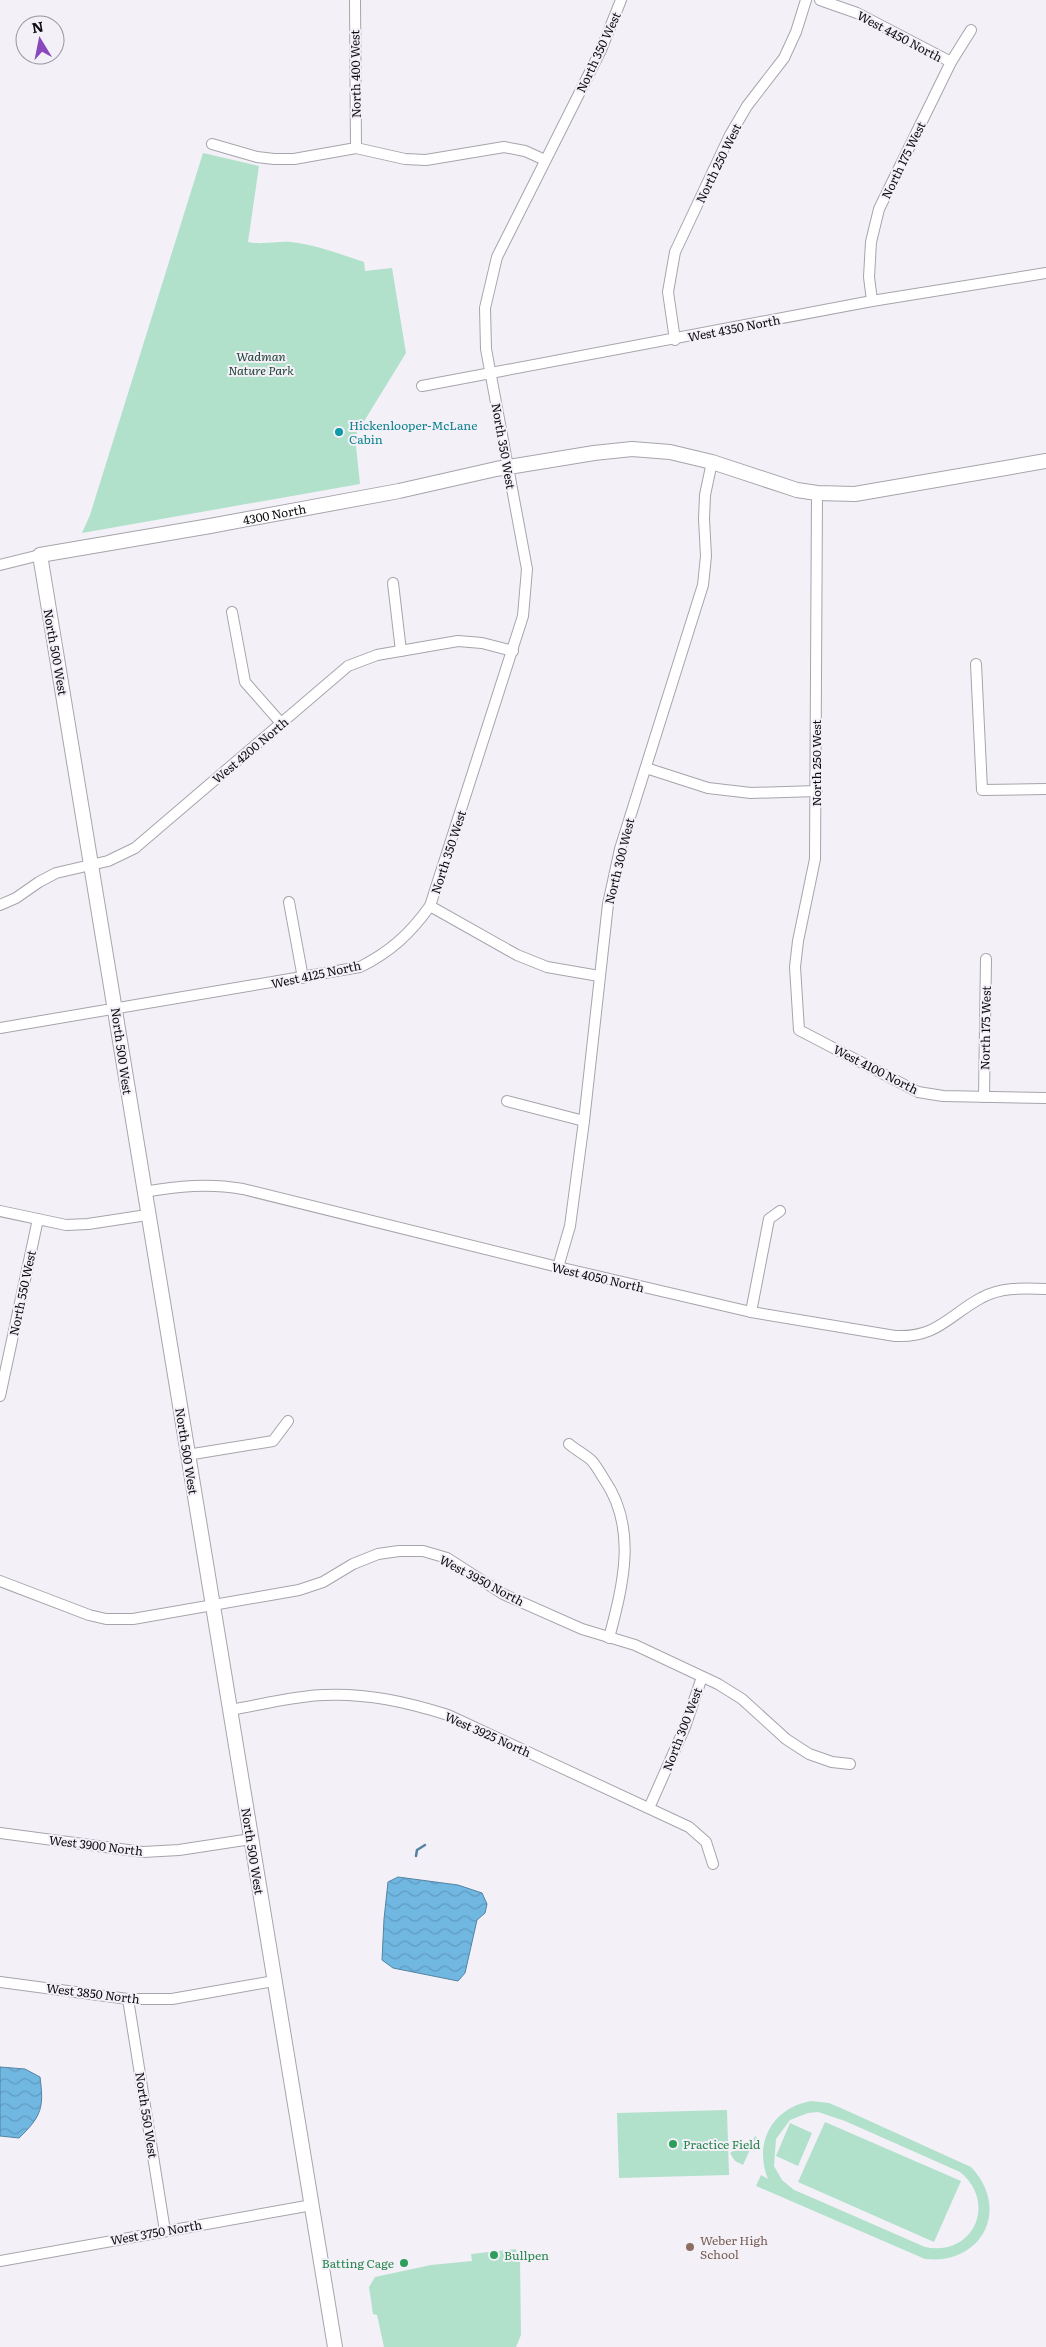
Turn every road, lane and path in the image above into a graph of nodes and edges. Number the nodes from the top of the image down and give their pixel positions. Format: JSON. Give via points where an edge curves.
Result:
{"nodes":[{"id":1,"x":355,"y":0,"type":"edge"},
{"id":2,"x":621,"y":0,"type":"edge"},
{"id":3,"x":806,"y":0,"type":"edge"},
{"id":4,"x":820,"y":0,"type":"edge"},
{"id":5,"x":971,"y":30,"type":"dead end"},
{"id":6,"x":951,"y":62,"type":"junction"},
{"id":7,"x":212,"y":144,"type":"dead end"},
{"id":8,"x":356,"y":148,"type":"junction"},
{"id":9,"x":545,"y":160,"type":"junction"},
{"id":10,"x":1046,"y":273,"type":"edge"},
{"id":11,"x":872,"y":301,"type":"junction"},
{"id":12,"x":675,"y":340,"type":"junction"},
{"id":13,"x":491,"y":374,"type":"junction"},
{"id":14,"x":422,"y":386,"type":"dead end"},
{"id":15,"x":1046,"y":461,"type":"edge"},
{"id":16,"x":712,"y":462,"type":"junction"},
{"id":17,"x":508,"y":468,"type":"junction"},
{"id":18,"x":817,"y":493,"type":"junction"},
{"id":19,"x":40,"y":555,"type":"junction"},
{"id":20,"x":0,"y":565,"type":"edge"},
{"id":21,"x":393,"y":584,"type":"dead end"},
{"id":22,"x":232,"y":612,"type":"dead end"},
{"id":23,"x":402,"y":651,"type":"junction"},
{"id":24,"x":513,"y":651,"type":"junction"},
{"id":25,"x":976,"y":664,"type":"dead end"},
{"id":26,"x":281,"y":723,"type":"junction"},
{"id":27,"x":646,"y":768,"type":"junction"},
{"id":28,"x":1046,"y":789,"type":"edge"},
{"id":29,"x":817,"y":791,"type":"junction"},
{"id":30,"x":92,"y":865,"type":"junction"},
{"id":31,"x":289,"y":902,"type":"dead end"},
{"id":32,"x":0,"y":905,"type":"edge"},
{"id":33,"x":430,"y":906,"type":"junction"},
{"id":34,"x":986,"y":959,"type":"dead end"},
{"id":35,"x":598,"y":976,"type":"junction"},
{"id":36,"x":303,"y":978,"type":"junction"},
{"id":37,"x":116,"y":1009,"type":"junction"},
{"id":38,"x":0,"y":1028,"type":"edge"},
{"id":39,"x":799,"y":1030,"type":"joint"},
{"id":40,"x":984,"y":1097,"type":"junction"},
{"id":41,"x":1046,"y":1098,"type":"edge"},
{"id":42,"x":506,"y":1101,"type":"dead end"},
{"id":43,"x":584,"y":1121,"type":"junction"},
{"id":44,"x":144,"y":1192,"type":"junction"},
{"id":45,"x":0,"y":1210,"type":"edge"},
{"id":46,"x":780,"y":1211,"type":"dead end"},
{"id":47,"x":147,"y":1215,"type":"junction"},
{"id":48,"x":38,"y":1219,"type":"junction"},
{"id":49,"x":558,"y":1267,"type":"junction"},
{"id":50,"x":1046,"y":1289,"type":"edge"},
{"id":51,"x":751,"y":1312,"type":"junction"},
{"id":52,"x":0,"y":1396,"type":"edge"},
{"id":53,"x":288,"y":1421,"type":"dead end"},
{"id":54,"x":569,"y":1444,"type":"dead end"},
{"id":55,"x":187,"y":1455,"type":"junction"},
{"id":56,"x":0,"y":1581,"type":"edge"},
{"id":57,"x":212,"y":1606,"type":"junction"},
{"id":58,"x":609,"y":1638,"type":"junction"},
{"id":59,"x":702,"y":1677,"type":"junction"},
{"id":60,"x":230,"y":1710,"type":"junction"},
{"id":61,"x":850,"y":1764,"type":"dead end"},
{"id":62,"x":649,"y":1808,"type":"junction"},
{"id":63,"x":0,"y":1833,"type":"edge"},
{"id":64,"x":251,"y":1839,"type":"junction"},
{"id":65,"x":713,"y":1864,"type":"dead end"},
{"id":66,"x":274,"y":1981,"type":"junction"},
{"id":67,"x":0,"y":1982,"type":"edge"},
{"id":68,"x":128,"y":1999,"type":"junction"},
{"id":69,"x":312,"y":2205,"type":"junction"},
{"id":70,"x":165,"y":2231,"type":"junction"},
{"id":71,"x":0,"y":2260,"type":"edge"},
{"id":72,"x":335,"y":2347,"type":"edge"}],
"edges":[{"from":1,"to":8,"type":"street","name":"North 400 West"},
{"from":2,"to":9,"type":"street","name":"North 350 West","via":[[601,50]]},
{"from":3,"to":12,"type":"street","name":"North 250 West","via":[[784,58],[747,106],[730,136],[675,252],[668,292]]},
{"from":4,"to":6,"type":"street","name":"West 4450 North","via":[[857,13]]},
{"from":5,"to":6,"type":"street","name":"North 175 West"},
{"from":6,"to":11,"type":"street","name":"North 175 West","via":[[879,209],[871,242],[869,277]]},
{"from":7,"to":8,"type":"street","via":[[274,159],[294,159]]},
{"from":8,"to":9,"type":"street","via":[[405,159],[426,160],[504,147],[525,151]]},
{"from":9,"to":13,"type":"street","name":"North 350 West","via":[[496,257],[485,308],[486,349]]},
{"from":10,"to":11,"type":"street","name":"West 4350 North"},
{"from":11,"to":12,"type":"street","name":"West 4350 North"},
{"from":12,"to":13,"type":"street","name":"West 4350 North"},
{"from":13,"to":14,"type":"street","name":"West 4350 North"},
{"from":13,"to":17,"type":"street","name":"North 350 West"},
{"from":15,"to":18,"type":"street","name":"4300 North","via":[[886,490],[855,494]]},
{"from":16,"to":17,"type":"street","name":"4300 North","via":[[670,452],[632,449]]},
{"from":16,"to":18,"type":"street","name":"4300 North","via":[[773,484]]},
{"from":16,"to":27,"type":"street","name":"North 300 West","via":[[705,495],[703,585]]},
{"from":17,"to":19,"type":"street","name":"4300 North","via":[[399,492]]},
{"from":17,"to":24,"type":"street","name":"North 350 West","via":[[527,569],[523,616]]},
{"from":18,"to":29,"type":"street","name":"North 250 West"},
{"from":19,"to":20,"type":"street"},
{"from":19,"to":30,"type":"street","name":"North 500 West"},
{"from":21,"to":23,"type":"street"},
{"from":22,"to":26,"type":"street","via":[[245,682]]},
{"from":23,"to":24,"type":"street","name":"West 4200 North","via":[[458,641],[482,642]]},
{"from":23,"to":26,"type":"street","name":"West 4200 North","via":[[377,655],[348,666]]},
{"from":24,"to":33,"type":"street","name":"North 350 West"},
{"from":25,"to":28,"type":"street","via":[[982,790]]},
{"from":26,"to":30,"type":"street","name":"West 4200 North","via":[[135,848]]},
{"from":27,"to":29,"type":"street","via":[[708,788],[751,793]]},
{"from":27,"to":35,"type":"street","name":"North 300 West","via":[[620,849]]},
{"from":29,"to":39,"type":"street","name":"North 250 West","via":[[815,859],[795,967]]},
{"from":30,"to":32,"type":"street","name":"West 4200 North","via":[[56,873]]},
{"from":30,"to":37,"type":"street","name":"North 500 West"},
{"from":31,"to":36,"type":"street"},
{"from":33,"to":35,"type":"street","via":[[517,955],[548,967]]},
{"from":33,"to":36,"type":"street","name":"West 4125 North","via":[[414,928],[382,956],[360,967]]},
{"from":34,"to":40,"type":"street","name":"North 175 West"},
{"from":35,"to":43,"type":"street","name":"North 300 West"},
{"from":36,"to":37,"type":"street","name":"West 4125 North"},
{"from":37,"to":38,"type":"street","name":"West 4125 North"},
{"from":37,"to":44,"type":"street","name":"North 500 West"},
{"from":39,"to":40,"type":"street","name":"West 4100 North","via":[[918,1092]]},
{"from":40,"to":41,"type":"street","name":"West 4100 North"},
{"from":42,"to":43,"type":"street"},
{"from":43,"to":49,"type":"street","name":"North 300 West","via":[[570,1226]]},
{"from":44,"to":47,"type":"street","name":"North 500 West"},
{"from":44,"to":49,"type":"street","name":"West 4050 North","via":[[187,1185],[243,1189]]},
{"from":45,"to":48,"type":"street"},
{"from":46,"to":51,"type":"street","via":[[769,1219]]},
{"from":47,"to":48,"type":"street","via":[[66,1225]]},
{"from":47,"to":55,"type":"street","name":"North 500 West"},
{"from":48,"to":52,"type":"street","name":"North 550 West"},
{"from":49,"to":51,"type":"street","name":"West 4050 North"},
{"from":50,"to":51,"type":"street","name":"West 4050 North","via":[[1015,1288],[983,1297],[934,1330],[909,1337]]},
{"from":53,"to":55,"type":"street","via":[[274,1441]]},
{"from":54,"to":58,"type":"street","via":[[592,1461],[612,1490],[620,1509],[626,1560]]},
{"from":55,"to":57,"type":"street","name":"North 500 West"},
{"from":56,"to":57,"type":"street","name":"West 3950 North","via":[[89,1615],[106,1618],[133,1619]]},
{"from":57,"to":58,"type":"street","name":"West 3950 North","via":[[299,1590],[323,1582],[378,1554],[423,1551],[447,1558],[503,1594]]},
{"from":57,"to":60,"type":"street","name":"North 500 West"},
{"from":58,"to":59,"type":"street","name":"West 3950 North","via":[[635,1645]]},
{"from":59,"to":61,"type":"street","name":"West 3950 North","via":[[742,1699],[786,1739],[809,1754]]},
{"from":59,"to":62,"type":"street","name":"North 300 West","via":[[685,1727]]},
{"from":60,"to":62,"type":"street","name":"West 3925 North","via":[[322,1694],[361,1695],[408,1702],[448,1715]]},
{"from":60,"to":64,"type":"street","name":"North 500 West"},
{"from":62,"to":65,"type":"street","name":"West 3925 North","via":[[689,1827],[706,1842]]},
{"from":63,"to":64,"type":"street","name":"West 3900 North","via":[[143,1852]]},
{"from":64,"to":66,"type":"street","name":"North 500 West"},
{"from":66,"to":68,"type":"street","name":"West 3850 North","via":[[172,1999]]},
{"from":66,"to":69,"type":"street","name":"North 500 West"},
{"from":67,"to":68,"type":"street","name":"West 3850 North"},
{"from":68,"to":70,"type":"street","name":"North 550 West"},
{"from":69,"to":70,"type":"street","name":"West 3750 North"},
{"from":69,"to":72,"type":"street","name":"North 500 West"},
{"from":70,"to":71,"type":"street","name":"West 3750 North"}]}
